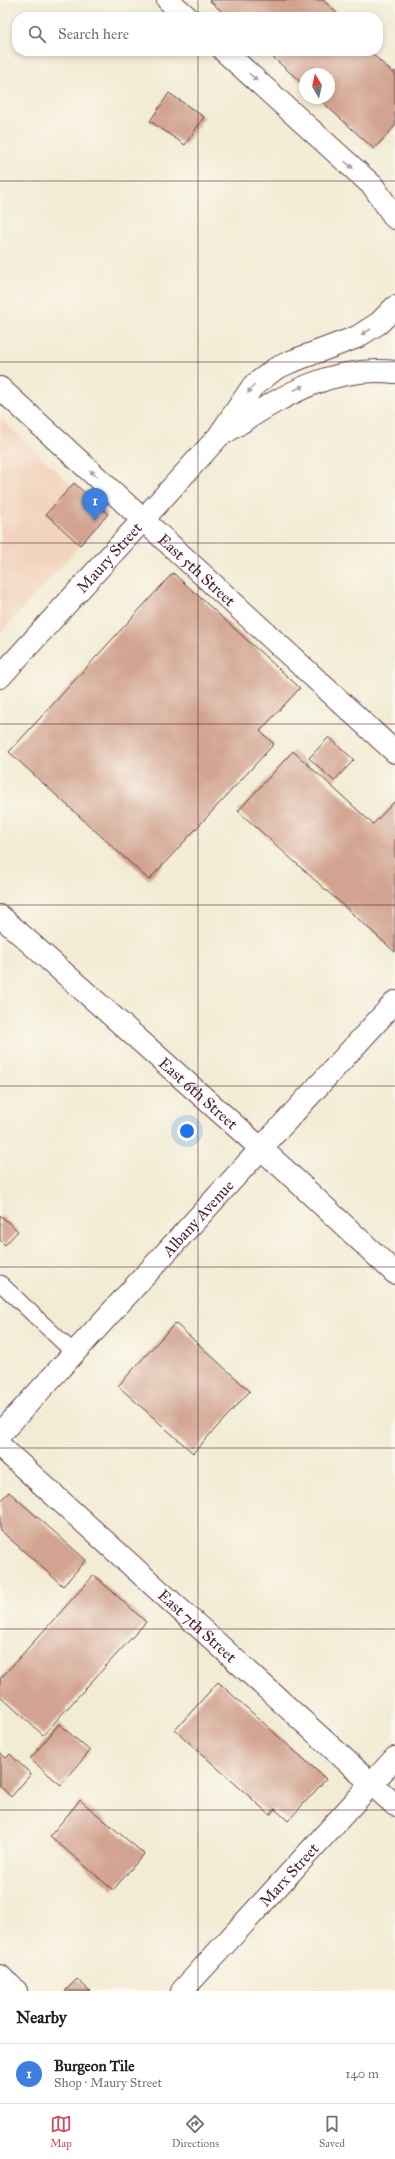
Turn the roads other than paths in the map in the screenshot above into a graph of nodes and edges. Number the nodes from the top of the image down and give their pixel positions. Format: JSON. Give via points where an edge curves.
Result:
{"nodes":[{"id":1,"x":168,"y":0,"type":"edge"},
{"id":2,"x":181,"y":12,"type":"edge"},
{"id":3,"x":229,"y":56,"type":"edge"},
{"id":4,"x":395,"y":218,"type":"edge"},
{"id":5,"x":395,"y":307,"type":"edge"},
{"id":6,"x":395,"y":372,"type":"edge"},
{"id":7,"x":0,"y":388,"type":"edge"},
{"id":8,"x":218,"y":437,"type":"junction"},
{"id":9,"x":143,"y":519,"type":"junction"},
{"id":10,"x":0,"y":677,"type":"edge"},
{"id":11,"x":395,"y":752,"type":"edge"},
{"id":12,"x":0,"y":916,"type":"edge"},
{"id":13,"x":395,"y":1002,"type":"edge"},
{"id":14,"x":261,"y":1149,"type":"junction"},
{"id":15,"x":395,"y":1273,"type":"edge"},
{"id":16,"x":0,"y":1283,"type":"edge"},
{"id":17,"x":74,"y":1352,"type":"junction"},
{"id":18,"x":0,"y":1434,"type":"edge"},
{"id":19,"x":0,"y":1446,"type":"edge"},
{"id":20,"x":395,"y":1758,"type":"edge"},
{"id":21,"x":372,"y":1784,"type":"junction"},
{"id":22,"x":395,"y":1805,"type":"edge"},
{"id":23,"x":0,"y":1976,"type":"edge"},
{"id":24,"x":16,"y":1991,"type":"edge"},
{"id":25,"x":182,"y":1991,"type":"edge"}],
"edges":[{"from":1,"to":2,"type":"street"},
{"from":3,"to":4,"type":"street","one_way":true,"via":[[372,186]]},
{"from":5,"to":8,"type":"street","name":"Maury Street","one_way":true,"via":[[379,323],[358,337],[290,362],[262,379],[253,386]]},
{"from":8,"to":6,"type":"street","name":"Maury Street","one_way":true,"via":[[288,394],[308,385],[348,373]]},
{"from":9,"to":7,"type":"street","name":"East 5th Street","one_way":true},
{"from":8,"to":9,"type":"street","name":"Maury Street"},
{"from":9,"to":10,"type":"street","name":"Maury Street"},
{"from":9,"to":11,"type":"street","name":"East 5th Street"},
{"from":12,"to":14,"type":"street","name":"East 6th Street"},
{"from":13,"to":14,"type":"street","name":"Albany Avenue"},
{"from":14,"to":15,"type":"street","name":"East 6th Street"},
{"from":14,"to":17,"type":"street","name":"Albany Avenue"},
{"from":16,"to":17,"type":"lane"},
{"from":17,"to":18,"type":"street","name":"Albany Avenue"},
{"from":19,"to":21,"type":"street","name":"East 7th Street"},
{"from":20,"to":21,"type":"street","name":"Marx Street"},
{"from":21,"to":22,"type":"street","name":"East 7th Street"},
{"from":21,"to":25,"type":"street","name":"Marx Street"},
{"from":23,"to":24,"type":"street"}]}
